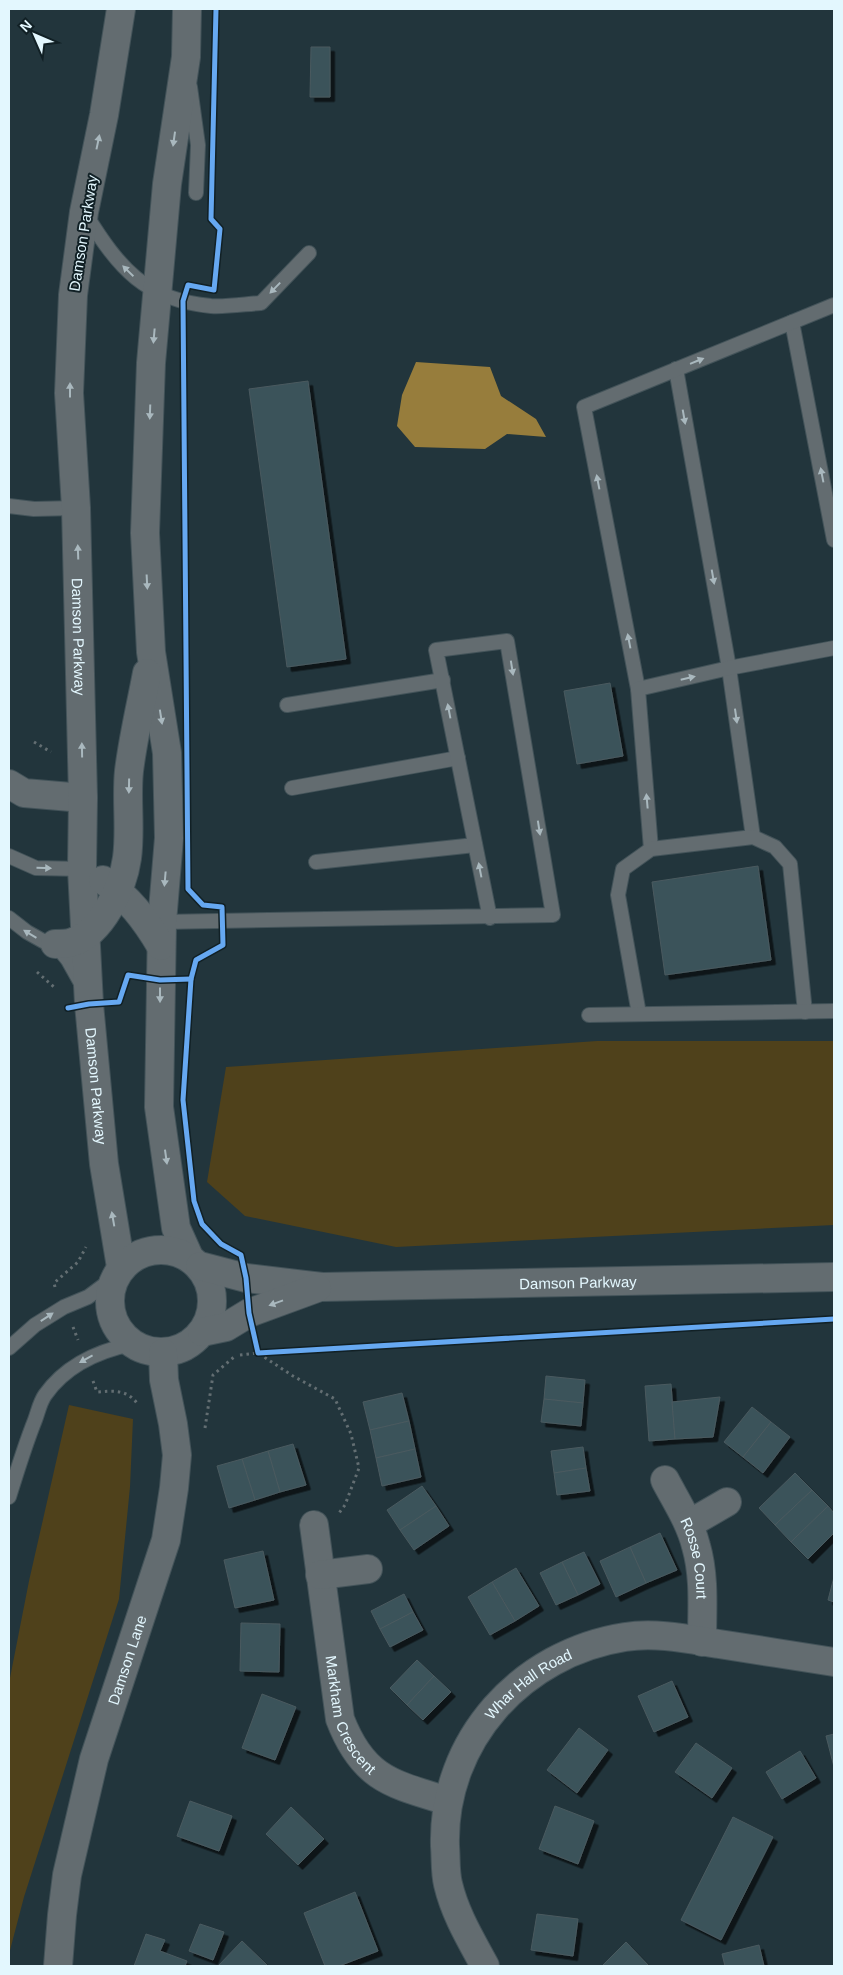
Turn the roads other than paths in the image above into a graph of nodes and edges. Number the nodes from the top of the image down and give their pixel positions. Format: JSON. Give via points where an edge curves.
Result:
{"nodes":[{"id":1,"x":121,"y":9,"type":"edge"},
{"id":2,"x":188,"y":9,"type":"edge"},
{"id":3,"x":186,"y":57,"type":"junction"},
{"id":4,"x":196,"y":193,"type":"dead end"},
{"id":5,"x":84,"y":212,"type":"junction"},
{"id":6,"x":309,"y":253,"type":"dead end"},
{"id":7,"x":158,"y":293,"type":"junction"},
{"id":8,"x":834,"y":305,"type":"edge"},
{"id":9,"x":792,"y":322,"type":"junction"},
{"id":10,"x":676,"y":369,"type":"junction"},
{"id":11,"x":9,"y":506,"type":"edge"},
{"id":12,"x":76,"y":508,"type":"junction"},
{"id":13,"x":834,"y":540,"type":"edge"},
{"id":14,"x":834,"y":648,"type":"edge"},
{"id":15,"x":151,"y":652,"type":"junction"},
{"id":16,"x":729,"y":668,"type":"junction"},
{"id":17,"x":443,"y":680,"type":"junction"},
{"id":18,"x":638,"y":689,"type":"junction"},
{"id":19,"x":286,"y":705,"type":"dead end"},
{"id":20,"x":458,"y":758,"type":"junction"},
{"id":21,"x":9,"y":784,"type":"edge"},
{"id":22,"x":292,"y":788,"type":"dead end"},
{"id":23,"x":83,"y":798,"type":"junction"},
{"id":24,"x":753,"y":836,"type":"junction"},
{"id":25,"x":475,"y":845,"type":"junction"},
{"id":26,"x":651,"y":849,"type":"junction"},
{"id":27,"x":9,"y":856,"type":"edge"},
{"id":28,"x":316,"y":862,"type":"dead end"},
{"id":29,"x":82,"y":869,"type":"junction"},
{"id":30,"x":118,"y":890,"type":"junction"},
{"id":31,"x":9,"y":918,"type":"edge"},
{"id":32,"x":490,"y":918,"type":"junction"},
{"id":33,"x":161,"y":934,"type":"junction"},
{"id":34,"x":87,"y":935,"type":"junction"},
{"id":35,"x":54,"y":944,"type":"junction"},
{"id":36,"x":79,"y":1006,"type":"junction"},
{"id":37,"x":834,"y":1011,"type":"edge"},
{"id":38,"x":806,"y":1012,"type":"junction"},
{"id":39,"x":639,"y":1014,"type":"junction"},
{"id":40,"x":589,"y":1015,"type":"dead end"},
{"id":41,"x":194,"y":1261,"type":"junction"},
{"id":42,"x":118,"y":1272,"type":"junction"},
{"id":43,"x":834,"y":1277,"type":"edge"},
{"id":44,"x":322,"y":1286,"type":"junction"},
{"id":45,"x":202,"y":1332,"type":"junction"},
{"id":46,"x":132,"y":1344,"type":"junction"},
{"id":47,"x":9,"y":1348,"type":"edge"},
{"id":48,"x":163,"y":1353,"type":"junction"},
{"id":49,"x":665,"y":1480,"type":"dead end"},
{"id":50,"x":9,"y":1496,"type":"edge"},
{"id":51,"x":727,"y":1502,"type":"dead end"},
{"id":52,"x":689,"y":1524,"type":"junction"},
{"id":53,"x":314,"y":1525,"type":"road end"},
{"id":54,"x":368,"y":1569,"type":"dead end"},
{"id":55,"x":320,"y":1575,"type":"junction"},
{"id":56,"x":702,"y":1642,"type":"junction"},
{"id":57,"x":834,"y":1662,"type":"edge"},
{"id":58,"x":448,"y":1801,"type":"junction"},
{"id":59,"x":58,"y":1966,"type":"edge"},
{"id":60,"x":485,"y":1966,"type":"edge"}],
"edges":[{"from":5,"to":1,"type":"street","name":"Damson Parkway","one_way":true},
{"from":2,"to":3,"type":"street"},
{"from":3,"to":4,"type":"lane","via":[[198,145]]},
{"from":3,"to":7,"type":"street","one_way":true,"via":[[168,184]]},
{"from":7,"to":5,"type":"lane","one_way":true,"via":[[132,275],[108,250]]},
{"from":12,"to":5,"type":"street","name":"Damson Parkway","one_way":true,"via":[[69,393],[73,295]]},
{"from":6,"to":7,"type":"lane","one_way":true,"via":[[261,303],[212,306]]},
{"from":7,"to":15,"type":"street","one_way":true,"via":[[151,363],[145,533]]},
{"from":8,"to":9,"type":"lane"},
{"from":10,"to":9,"type":"lane","one_way":true},
{"from":13,"to":9,"type":"lane","one_way":true},
{"from":10,"to":16,"type":"lane","one_way":true},
{"from":18,"to":10,"type":"lane","one_way":true,"via":[[584,407]]},
{"from":11,"to":12,"type":"lane"},
{"from":23,"to":12,"type":"street","name":"Damson Parkway","one_way":true},
{"from":14,"to":16,"type":"lane"},
{"from":15,"to":30,"type":"street","one_way":true,"via":[[129,771],[127,859]]},
{"from":15,"to":33,"type":"street","one_way":true,"via":[[167,753],[169,838]]},
{"from":18,"to":16,"type":"lane","one_way":true},
{"from":16,"to":24,"type":"lane","one_way":true},
{"from":17,"to":19,"type":"lane"},
{"from":20,"to":17,"type":"lane","one_way":true},
{"from":17,"to":32,"type":"lane","one_way":true,"via":[[436,650],[508,641],[553,916]]},
{"from":26,"to":18,"type":"lane","one_way":true},
{"from":20,"to":22,"type":"lane"},
{"from":20,"to":25,"type":"lane"},
{"from":21,"to":23,"type":"street","via":[[24,794]]},
{"from":23,"to":29,"type":"street","name":"Damson Parkway"},
{"from":24,"to":26,"type":"lane"},
{"from":24,"to":38,"type":"lane","via":[[775,847],[790,864]]},
{"from":25,"to":28,"type":"lane"},
{"from":32,"to":25,"type":"lane","one_way":true},
{"from":26,"to":39,"type":"lane","via":[[623,869],[618,896]]},
{"from":27,"to":29,"type":"lane","one_way":true,"via":[[36,868]]},
{"from":29,"to":30,"type":"street"},
{"from":29,"to":34,"type":"street","name":"Damson Parkway"},
{"from":30,"to":33,"type":"street"},
{"from":30,"to":34,"type":"street","via":[[108,910]]},
{"from":35,"to":31,"type":"lane","one_way":true,"via":[[27,932]]},
{"from":32,"to":33,"type":"lane"},
{"from":33,"to":41,"type":"street","one_way":true,"via":[[159,1107],[176,1228]]},
{"from":34,"to":35,"type":"street","via":[[73,943]]},
{"from":34,"to":36,"type":"street","name":"Damson Parkway"},
{"from":35,"to":36,"type":"lane","via":[[80,980]]},
{"from":42,"to":36,"type":"street","name":"Damson Parkway","one_way":true},
{"from":37,"to":38,"type":"lane"},
{"from":38,"to":39,"type":"lane"},
{"from":39,"to":40,"type":"lane"},
{"from":41,"to":42,"type":"street","via":[[172,1250],[153,1249],[136,1255]]},
{"from":41,"to":44,"type":"street","name":"Damson Parkway","via":[[246,1278]]},
{"from":41,"to":45,"type":"street","via":[[209,1281],[213,1299],[210,1316]]},
{"from":42,"to":46,"type":"street","via":[[109,1295],[111,1314],[119,1331]]},
{"from":47,"to":42,"type":"lane","one_way":true,"via":[[35,1325],[64,1306],[88,1297]]},
{"from":43,"to":44,"type":"street","name":"Damson Parkway"},
{"from":44,"to":45,"type":"street","name":"Damson Parkway","one_way":true,"via":[[249,1313],[226,1327]]},
{"from":45,"to":48,"type":"street","via":[[191,1343]]},
{"from":46,"to":48,"type":"street"},
{"from":46,"to":50,"type":"lane","one_way":true,"via":[[85,1358],[58,1379],[43,1396]]},
{"from":48,"to":59,"type":"street","name":"Damson Lane","via":[[164,1380],[177,1455],[171,1515],[166,1540],[111,1702],[90,1777],[67,1875]]},
{"from":49,"to":52,"type":"street","name":"Rosse Court"},
{"from":51,"to":52,"type":"street"},
{"from":52,"to":56,"type":"street","name":"Rosse Court","via":[[702,1578]]},
{"from":53,"to":55,"type":"street","name":"Markham Crescent"},
{"from":54,"to":55,"type":"street"},
{"from":55,"to":58,"type":"street","name":"Markham Crescent","via":[[340,1719],[346,1736],[371,1769],[395,1784]]},
{"from":56,"to":57,"type":"street","name":"Whar Hall Road"},
{"from":56,"to":58,"type":"street","name":"Whar Hall Road","via":[[665,1636],[627,1637],[576,1650],[552,1660],[515,1687],[485,1720],[460,1765]]},
{"from":58,"to":60,"type":"street","name":"Whar Hall Road","via":[[445,1834],[448,1884],[461,1922]]}]}
